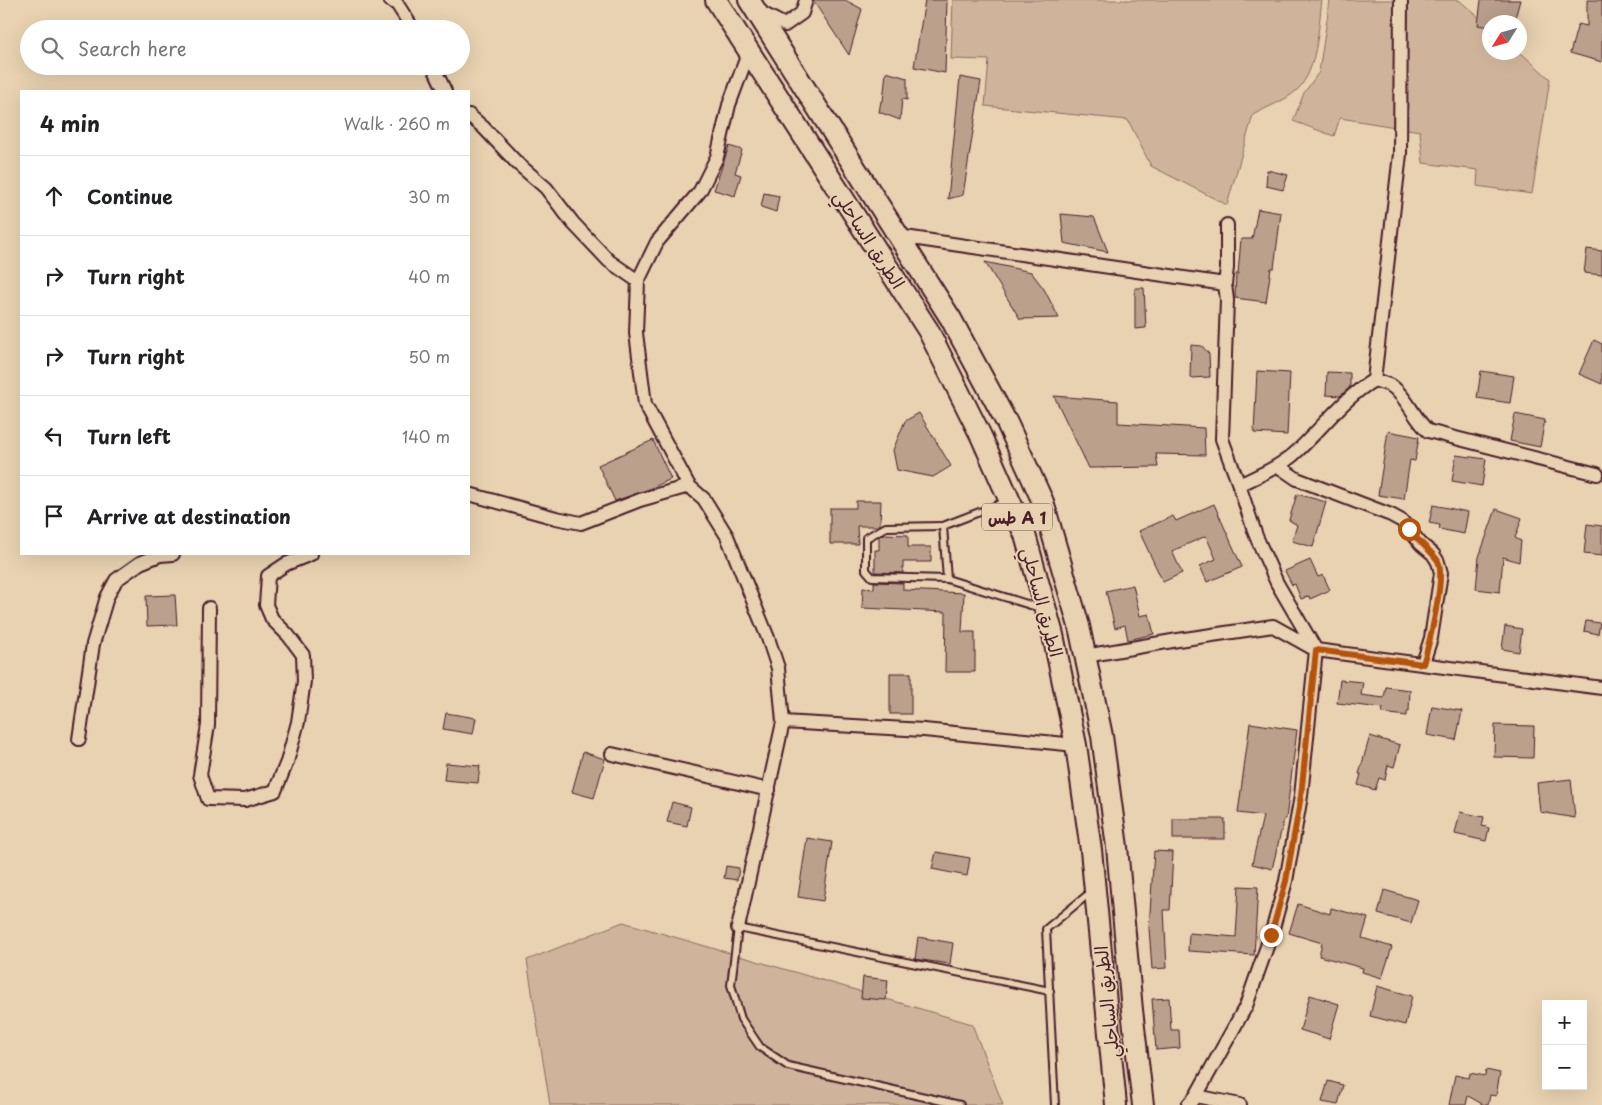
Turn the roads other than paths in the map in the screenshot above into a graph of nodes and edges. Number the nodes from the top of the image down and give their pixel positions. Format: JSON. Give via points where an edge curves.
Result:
{"nodes":[{"id":1,"x":716,"y":0,"type":"edge"},
{"id":2,"x":806,"y":0,"type":"edge"},
{"id":3,"x":1401,"y":0,"type":"edge"},
{"id":4,"x":394,"y":1,"type":"edge"},
{"id":5,"x":752,"y":4,"type":"edge"},
{"id":6,"x":408,"y":20,"type":"edge"},
{"id":7,"x":749,"y":50,"type":"junction"},
{"id":8,"x":437,"y":75,"type":"edge"},
{"id":9,"x":445,"y":90,"type":"edge"},
{"id":10,"x":470,"y":116,"type":"edge"},
{"id":11,"x":1227,"y":225,"type":"dead end"},
{"id":12,"x":898,"y":236,"type":"junction"},
{"id":13,"x":638,"y":281,"type":"junction"},
{"id":14,"x":1225,"y":284,"type":"junction"},
{"id":15,"x":1374,"y":380,"type":"junction"},
{"id":16,"x":1278,"y":466,"type":"junction"},
{"id":17,"x":1597,"y":474,"type":"dead end"},
{"id":18,"x":1239,"y":484,"type":"junction"},
{"id":19,"x":689,"y":486,"type":"junction"},
{"id":20,"x":470,"y":494,"type":"edge"},
{"id":21,"x":1010,"y":500,"type":"junction"},
{"id":22,"x":943,"y":526,"type":"junction"},
{"id":23,"x":160,"y":555,"type":"edge"},
{"id":24,"x":308,"y":555,"type":"edge"},
{"id":25,"x":947,"y":579,"type":"junction"},
{"id":26,"x":208,"y":608,"type":"dead end"},
{"id":27,"x":1046,"y":610,"type":"junction"},
{"id":28,"x":1316,"y":650,"type":"junction"},
{"id":29,"x":1085,"y":656,"type":"junction"},
{"id":30,"x":1423,"y":664,"type":"junction"},
{"id":31,"x":1601,"y":684,"type":"edge"},
{"id":32,"x":783,"y":722,"type":"junction"},
{"id":33,"x":79,"y":739,"type":"dead end"},
{"id":34,"x":1076,"y":745,"type":"junction"},
{"id":35,"x":612,"y":754,"type":"dead end"},
{"id":36,"x":769,"y":790,"type":"junction"},
{"id":37,"x":1095,"y":889,"type":"junction"},
{"id":38,"x":738,"y":928,"type":"junction"},
{"id":39,"x":1050,"y":991,"type":"junction"},
{"id":40,"x":1192,"y":1100,"type":"edge"},
{"id":41,"x":960,"y":1105,"type":"edge"},
{"id":42,"x":1055,"y":1105,"type":"edge"},
{"id":43,"x":1116,"y":1105,"type":"edge"},
{"id":44,"x":1143,"y":1105,"type":"edge"},
{"id":45,"x":1240,"y":1105,"type":"edge"}],
"edges":[{"from":1,"to":7,"type":"highway","name":"الطريق الساحلي","number":"طس A 1"},
{"from":2,"to":5,"type":"street","via":[[802,13],[784,25]]},
{"from":3,"to":15,"type":"street","via":[[1400,154]]},
{"from":4,"to":6,"type":"street"},
{"from":5,"to":12,"type":"highway","name":"الطريق الساحلي","number":"طس A 1"},
{"from":7,"to":13,"type":"street","via":[[729,105],[717,157],[700,191],[657,242]]},
{"from":7,"to":21,"type":"highway","name":"الطريق الساحلي","number":"طس A 1","via":[[928,330]]},
{"from":8,"to":9,"type":"street"},
{"from":10,"to":13,"type":"street","via":[[546,188],[609,261]]},
{"from":11,"to":14,"type":"street"},
{"from":12,"to":14,"type":"street"},
{"from":12,"to":29,"type":"highway","name":"الطريق الساحلي","number":"طس A 1","via":[[955,327],[1007,423],[1044,502]]},
{"from":13,"to":19,"type":"street","via":[[636,333],[645,404]]},
{"from":14,"to":18,"type":"street","via":[[1222,440]]},
{"from":15,"to":16,"type":"street","via":[[1350,397]]},
{"from":15,"to":17,"type":"street","via":[[1392,386],[1428,431]]},
{"from":16,"to":18,"type":"street"},
{"from":16,"to":30,"type":"street","via":[[1297,479],[1402,521],[1438,562],[1441,573],[1431,638]]},
{"from":18,"to":28,"type":"street","via":[[1256,536],[1274,575]]},
{"from":19,"to":20,"type":"street","via":[[640,500],[581,523]]},
{"from":19,"to":32,"type":"street","via":[[704,499],[727,536],[768,638],[778,668]]},
{"from":21,"to":22,"type":"lane"},
{"from":21,"to":27,"type":"highway","name":"الطريق الساحلي","number":"طس A 1","via":[[1025,535]]},
{"from":22,"to":25,"type":"lane"},
{"from":22,"to":25,"type":"lane","via":[[886,527],[866,538],[866,570],[872,577]]},
{"from":23,"to":33,"type":"street","via":[[140,563],[116,580],[107,597],[93,644]]},
{"from":24,"to":26,"type":"street","via":[[268,576],[266,605],[272,619],[303,656],[304,682],[288,762],[275,791],[245,800],[208,798],[200,775],[208,725]]},
{"from":25,"to":27,"type":"lane"},
{"from":27,"to":34,"type":"highway","name":"الطريق الساحلي","number":"طس A 1"},
{"from":28,"to":29,"type":"street","via":[[1273,626]]},
{"from":28,"to":30,"type":"street"},
{"from":28,"to":40,"type":"street","via":[[1301,796],[1286,881],[1246,1006]]},
{"from":29,"to":44,"type":"highway","name":"الطريق الساحلي","number":"طس A 1","via":[[1102,736],[1117,847]]},
{"from":30,"to":31,"type":"street"},
{"from":32,"to":34,"type":"street","via":[[924,730]]},
{"from":32,"to":36,"type":"street"},
{"from":34,"to":37,"type":"highway","name":"الطريق الساحلي","number":"طس A 1"},
{"from":35,"to":36,"type":"street"},
{"from":36,"to":38,"type":"street"},
{"from":37,"to":39,"type":"lane","via":[[1046,929]]},
{"from":37,"to":43,"type":"highway","name":"الطريق الساحلي","number":"طس A 1"},
{"from":38,"to":39,"type":"lane"},
{"from":38,"to":41,"type":"lane","via":[[731,985],[741,1019],[760,1047],[788,1066]]},
{"from":39,"to":42,"type":"lane"},
{"from":40,"to":45,"type":"street"}]}
